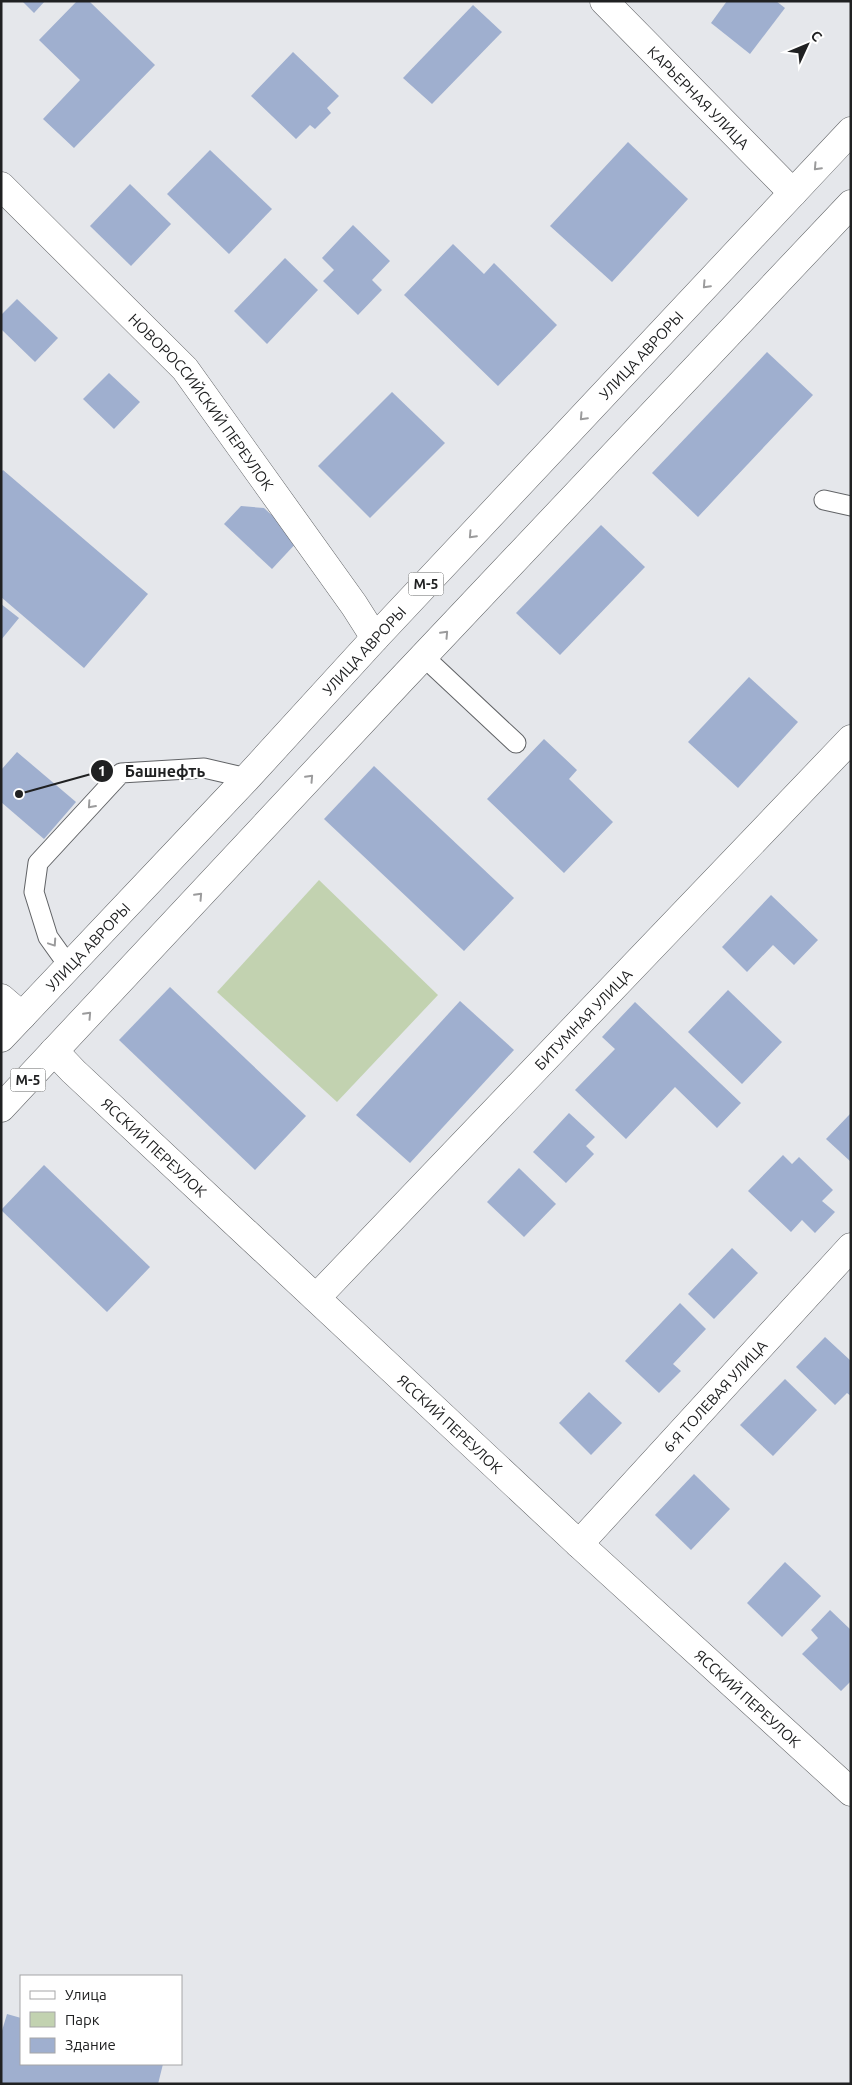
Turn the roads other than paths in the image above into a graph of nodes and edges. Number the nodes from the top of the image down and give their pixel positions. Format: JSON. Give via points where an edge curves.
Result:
{"nodes":[{"id":1,"x":604,"y":1,"type":"edge"},
{"id":2,"x":851,"y":131,"type":"edge"},
{"id":3,"x":1,"y":186,"type":"edge"},
{"id":4,"x":793,"y":193,"type":"junction"},
{"id":5,"x":851,"y":204,"type":"edge"},
{"id":6,"x":824,"y":500,"type":"dead end"},
{"id":7,"x":851,"y":506,"type":"edge"},
{"id":8,"x":375,"y":638,"type":"junction"},
{"id":9,"x":423,"y":656,"type":"junction"},
{"id":10,"x":851,"y":739,"type":"edge"},
{"id":11,"x":516,"y":743,"type":"dead end"},
{"id":12,"x":247,"y":778,"type":"junction"},
{"id":13,"x":68,"y":965,"type":"junction"},
{"id":14,"x":1,"y":998,"type":"edge"},
{"id":15,"x":22,"y":1016,"type":"junction"},
{"id":16,"x":1,"y":1038,"type":"edge"},
{"id":17,"x":54,"y":1051,"type":"junction"},
{"id":18,"x":1,"y":1108,"type":"edge"},
{"id":19,"x":851,"y":1247,"type":"edge"},
{"id":20,"x":316,"y":1298,"type":"junction"},
{"id":21,"x":579,"y":1544,"type":"junction"},
{"id":22,"x":850,"y":1793,"type":"edge"}],
"edges":[{"from":1,"to":4,"type":"street","name":"КАРЬЕРНАЯ УЛИЦА"},
{"from":2,"to":4,"type":"street","name":"УЛИЦА АВРОРЫ","number":"М-5","one_way":true},
{"from":3,"to":8,"type":"street","name":"НОВОРОССИЙСКИЙ ПЕРЕУЛОК","via":[[185,369]]},
{"from":4,"to":8,"type":"street","name":"УЛИЦА АВРОРЫ","number":"М-5","one_way":true},
{"from":9,"to":5,"type":"street","number":"М-5","one_way":true},
{"from":6,"to":7,"type":"lane"},
{"from":8,"to":12,"type":"street","name":"УЛИЦА АВРОРЫ","number":"М-5"},
{"from":9,"to":11,"type":"lane"},
{"from":17,"to":9,"type":"street","number":"М-5","one_way":true},
{"from":10,"to":20,"type":"street","name":"БИТУМНАЯ УЛИЦА"},
{"from":12,"to":13,"type":"street","name":"УЛИЦА АВРОРЫ","number":"М-5"},
{"from":12,"to":13,"type":"lane","one_way":true,"via":[[204,768],[121,773],[38,863],[34,892],[48,937]]},
{"from":13,"to":15,"type":"street","name":"УЛИЦА АВРОРЫ","number":"М-5"},
{"from":14,"to":15,"type":"street"},
{"from":15,"to":16,"type":"street","name":"УЛИЦА АВРОРЫ","number":"М-5"},
{"from":17,"to":18,"type":"street","number":"М-5"},
{"from":17,"to":20,"type":"street","name":"ЯССКИЙ ПЕРЕУЛОК"},
{"from":19,"to":21,"type":"street","name":"6-Я ТОЛЕВАЯ УЛИЦА"},
{"from":20,"to":21,"type":"street","name":"ЯССКИЙ ПЕРЕУЛОК"},
{"from":21,"to":22,"type":"street","name":"ЯССКИЙ ПЕРЕУЛОК"}]}
